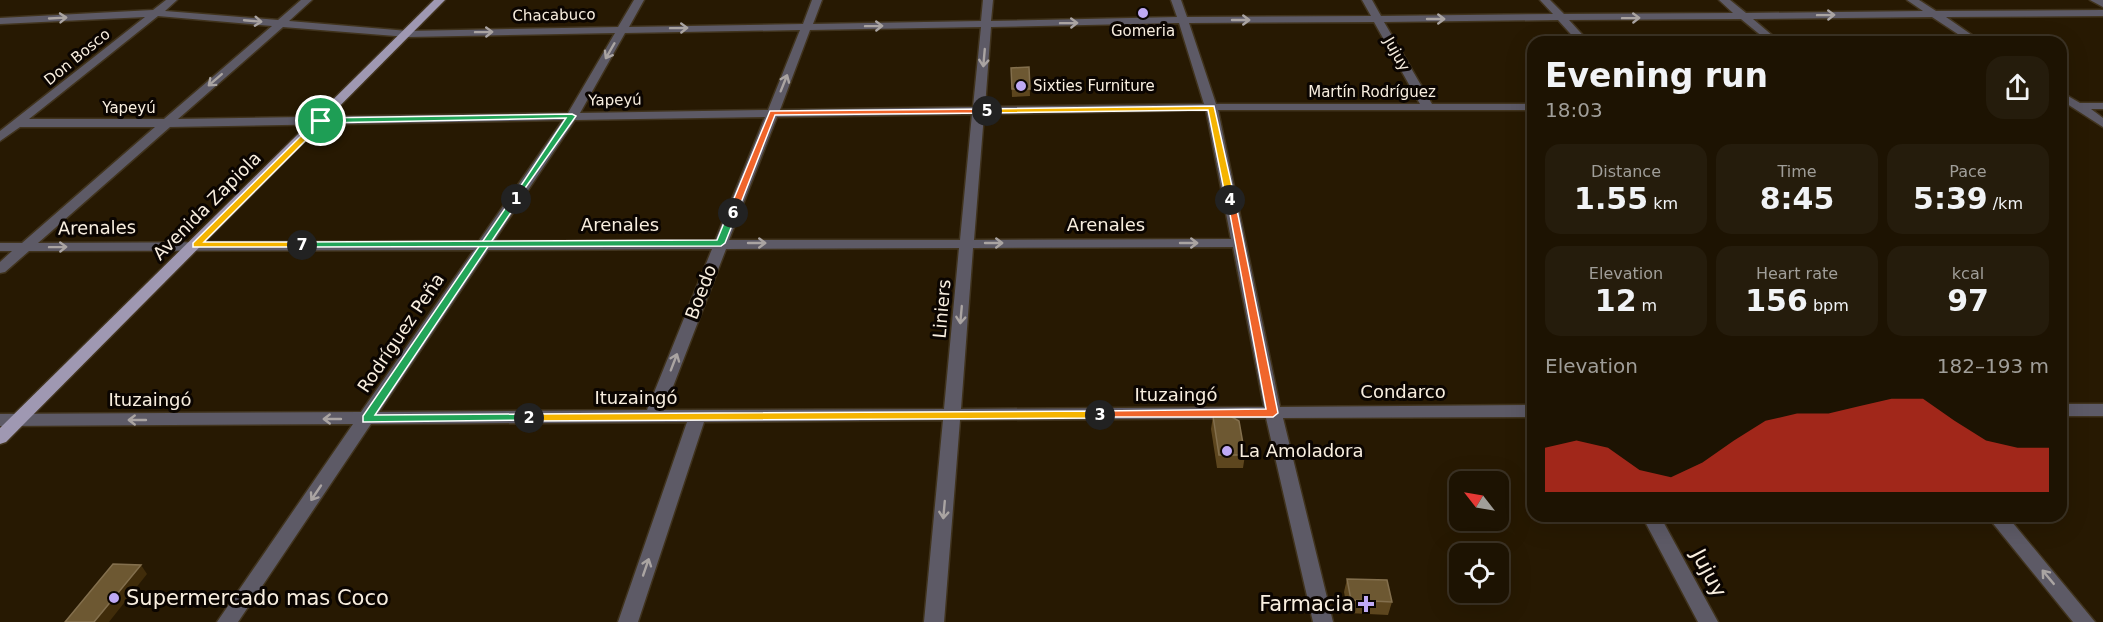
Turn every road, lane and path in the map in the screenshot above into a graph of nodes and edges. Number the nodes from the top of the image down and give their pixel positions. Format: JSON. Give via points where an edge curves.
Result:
{"nodes":[{"id":1,"x":172,"y":0,"type":"edge"},
{"id":2,"x":307,"y":0,"type":"edge"},
{"id":3,"x":440,"y":0,"type":"edge"},
{"id":4,"x":639,"y":0,"type":"edge"},
{"id":5,"x":817,"y":0,"type":"edge"},
{"id":6,"x":988,"y":0,"type":"edge"},
{"id":7,"x":1176,"y":0,"type":"edge"},
{"id":8,"x":1367,"y":0,"type":"edge"},
{"id":9,"x":1545,"y":0,"type":"edge"},
{"id":10,"x":1724,"y":0,"type":"edge"},
{"id":11,"x":1912,"y":0,"type":"edge"},
{"id":12,"x":2095,"y":0,"type":"edge"},
{"id":13,"x":2103,"y":4,"type":"edge"},
{"id":14,"x":156,"y":13,"type":"junction"},
{"id":15,"x":2103,"y":13,"type":"edge"},
{"id":16,"x":1934,"y":14,"type":"junction"},
{"id":17,"x":1743,"y":16,"type":"junction"},
{"id":18,"x":1563,"y":19,"type":"junction"},
{"id":19,"x":1182,"y":20,"type":"junction"},
{"id":20,"x":1377,"y":20,"type":"junction"},
{"id":21,"x":0,"y":21,"type":"edge"},
{"id":22,"x":280,"y":24,"type":"junction"},
{"id":23,"x":987,"y":24,"type":"junction"},
{"id":24,"x":807,"y":27,"type":"junction"},
{"id":25,"x":623,"y":29,"type":"junction"},
{"id":26,"x":408,"y":34,"type":"junction"},
{"id":27,"x":1579,"y":36,"type":"edge"},
{"id":28,"x":1768,"y":36,"type":"edge"},
{"id":29,"x":1968,"y":36,"type":"edge"},
{"id":30,"x":2067,"y":99,"type":"edge"},
{"id":31,"x":2067,"y":105,"type":"edge"},
{"id":32,"x":2103,"y":105,"type":"edge"},
{"id":33,"x":1527,"y":106,"type":"edge"},
{"id":34,"x":2077,"y":106,"type":"junction"},
{"id":35,"x":1211,"y":107,"type":"junction"},
{"id":36,"x":1428,"y":107,"type":"junction"},
{"id":37,"x":980,"y":111,"type":"junction"},
{"id":38,"x":772,"y":112,"type":"junction"},
{"id":39,"x":572,"y":116,"type":"junction"},
{"id":40,"x":321,"y":121,"type":"junction"},
{"id":41,"x":19,"y":123,"type":"junction"},
{"id":42,"x":166,"y":123,"type":"junction"},
{"id":43,"x":2103,"y":123,"type":"edge"},
{"id":44,"x":0,"y":137,"type":"edge"},
{"id":45,"x":486,"y":243,"type":"junction"},
{"id":46,"x":721,"y":243,"type":"junction"},
{"id":47,"x":967,"y":243,"type":"junction"},
{"id":48,"x":1239,"y":243,"type":"junction"},
{"id":49,"x":196,"y":245,"type":"junction"},
{"id":50,"x":0,"y":247,"type":"edge"},
{"id":51,"x":25,"y":247,"type":"junction"},
{"id":52,"x":0,"y":268,"type":"edge"},
{"id":53,"x":2067,"y":410,"type":"edge"},
{"id":54,"x":2103,"y":410,"type":"edge"},
{"id":55,"x":1527,"y":411,"type":"edge"},
{"id":56,"x":1273,"y":413,"type":"junction"},
{"id":57,"x":953,"y":415,"type":"junction"},
{"id":58,"x":653,"y":417,"type":"junction"},
{"id":59,"x":696,"y":417,"type":"junction"},
{"id":60,"x":366,"y":419,"type":"junction"},
{"id":61,"x":0,"y":420,"type":"edge"},
{"id":62,"x":18,"y":420,"type":"junction"},
{"id":63,"x":0,"y":438,"type":"edge"},
{"id":64,"x":1654,"y":522,"type":"edge"},
{"id":65,"x":2001,"y":522,"type":"edge"},
{"id":66,"x":227,"y":622,"type":"edge"},
{"id":67,"x":628,"y":622,"type":"edge"},
{"id":68,"x":934,"y":622,"type":"edge"},
{"id":69,"x":1323,"y":622,"type":"edge"},
{"id":70,"x":1708,"y":622,"type":"edge"},
{"id":71,"x":2085,"y":622,"type":"edge"}],
"edges":[{"from":1,"to":14,"type":"street","name":"Don Bosco"},
{"from":2,"to":22,"type":"street"},
{"from":3,"to":26,"type":"main road","name":"Avenida Zapiola"},
{"from":4,"to":25,"type":"street","name":"Rodríguez Peña"},
{"from":5,"to":24,"type":"street","name":"Boedo"},
{"from":6,"to":23,"type":"street","name":"Liniers"},
{"from":7,"to":19,"type":"street"},
{"from":8,"to":20,"type":"street","name":"Jujuy"},
{"from":9,"to":18,"type":"street"},
{"from":10,"to":17,"type":"street"},
{"from":11,"to":16,"type":"street"},
{"from":12,"to":13,"type":"street"},
{"from":21,"to":14,"type":"street","name":"Chacabuco","one_way":true},
{"from":14,"to":22,"type":"street","name":"Chacabuco","one_way":true},
{"from":14,"to":41,"type":"street","name":"Don Bosco"},
{"from":15,"to":16,"type":"street","name":"Chacabuco"},
{"from":17,"to":16,"type":"street","name":"Chacabuco","one_way":true},
{"from":16,"to":29,"type":"street"},
{"from":18,"to":17,"type":"street","name":"Chacabuco","one_way":true},
{"from":17,"to":28,"type":"street"},
{"from":20,"to":18,"type":"street","name":"Chacabuco","one_way":true},
{"from":18,"to":27,"type":"street"},
{"from":19,"to":20,"type":"street","name":"Chacabuco","one_way":true},
{"from":23,"to":19,"type":"street","name":"Chacabuco","one_way":true},
{"from":19,"to":35,"type":"street"},
{"from":20,"to":36,"type":"street","name":"Jujuy"},
{"from":22,"to":26,"type":"street","name":"Chacabuco"},
{"from":22,"to":42,"type":"street","one_way":true},
{"from":24,"to":23,"type":"street","name":"Chacabuco","one_way":true},
{"from":23,"to":37,"type":"street","name":"Liniers","one_way":true},
{"from":25,"to":24,"type":"street","name":"Chacabuco","one_way":true},
{"from":38,"to":24,"type":"street","name":"Boedo","one_way":true},
{"from":26,"to":25,"type":"street","name":"Chacabuco","one_way":true},
{"from":25,"to":39,"type":"street","name":"Rodríguez Peña","one_way":true},
{"from":26,"to":40,"type":"main road","name":"Avenida Zapiola"},
{"from":30,"to":34,"type":"street"},
{"from":31,"to":34,"type":"street"},
{"from":32,"to":34,"type":"street"},
{"from":33,"to":36,"type":"street","name":"Martín Rodríguez"},
{"from":34,"to":43,"type":"street"},
{"from":35,"to":36,"type":"street","name":"Martín Rodríguez"},
{"from":35,"to":37,"type":"street","name":"Yapeyú"},
{"from":35,"to":48,"type":"street"},
{"from":37,"to":38,"type":"street","name":"Yapeyú"},
{"from":37,"to":47,"type":"street","name":"Liniers"},
{"from":38,"to":39,"type":"street","name":"Yapeyú"},
{"from":38,"to":46,"type":"street","name":"Boedo"},
{"from":39,"to":40,"type":"street","name":"Yapeyú"},
{"from":39,"to":45,"type":"street","name":"Rodríguez Peña"},
{"from":40,"to":42,"type":"street","name":"Yapeyú"},
{"from":40,"to":49,"type":"main road","name":"Avenida Zapiola"},
{"from":41,"to":42,"type":"street","name":"Yapeyú"},
{"from":41,"to":44,"type":"street","name":"Don Bosco"},
{"from":42,"to":51,"type":"street"},
{"from":45,"to":46,"type":"street","name":"Arenales"},
{"from":45,"to":49,"type":"street","name":"Arenales"},
{"from":45,"to":60,"type":"street","name":"Rodríguez Peña"},
{"from":46,"to":47,"type":"street","name":"Arenales","one_way":true},
{"from":58,"to":46,"type":"street","name":"Boedo","one_way":true},
{"from":47,"to":48,"type":"street","name":"Arenales","one_way":true},
{"from":47,"to":57,"type":"street","name":"Liniers","one_way":true},
{"from":48,"to":56,"type":"street"},
{"from":51,"to":49,"type":"street","name":"Arenales","one_way":true},
{"from":49,"to":62,"type":"main road","name":"Avenida Zapiola"},
{"from":50,"to":51,"type":"street","name":"Arenales"},
{"from":51,"to":52,"type":"street"},
{"from":53,"to":54,"type":"street"},
{"from":55,"to":56,"type":"street","name":"Condarco"},
{"from":56,"to":57,"type":"street","name":"Ituzaingó"},
{"from":56,"to":69,"type":"street"},
{"from":57,"to":59,"type":"street","name":"Ituzaingó"},
{"from":57,"to":68,"type":"street","name":"Liniers","one_way":true},
{"from":58,"to":59,"type":"street","name":"Ituzaingó"},
{"from":58,"to":60,"type":"street","name":"Ituzaingó"},
{"from":67,"to":59,"type":"street","one_way":true},
{"from":60,"to":62,"type":"street","name":"Ituzaingó","one_way":true},
{"from":60,"to":66,"type":"street","name":"Rodríguez Peña","one_way":true},
{"from":61,"to":62,"type":"street","name":"Ituzaingó"},
{"from":62,"to":63,"type":"main road","name":"Avenida Zapiola"},
{"from":64,"to":70,"type":"street","name":"Jujuy"},
{"from":71,"to":65,"type":"street","one_way":true}]}
